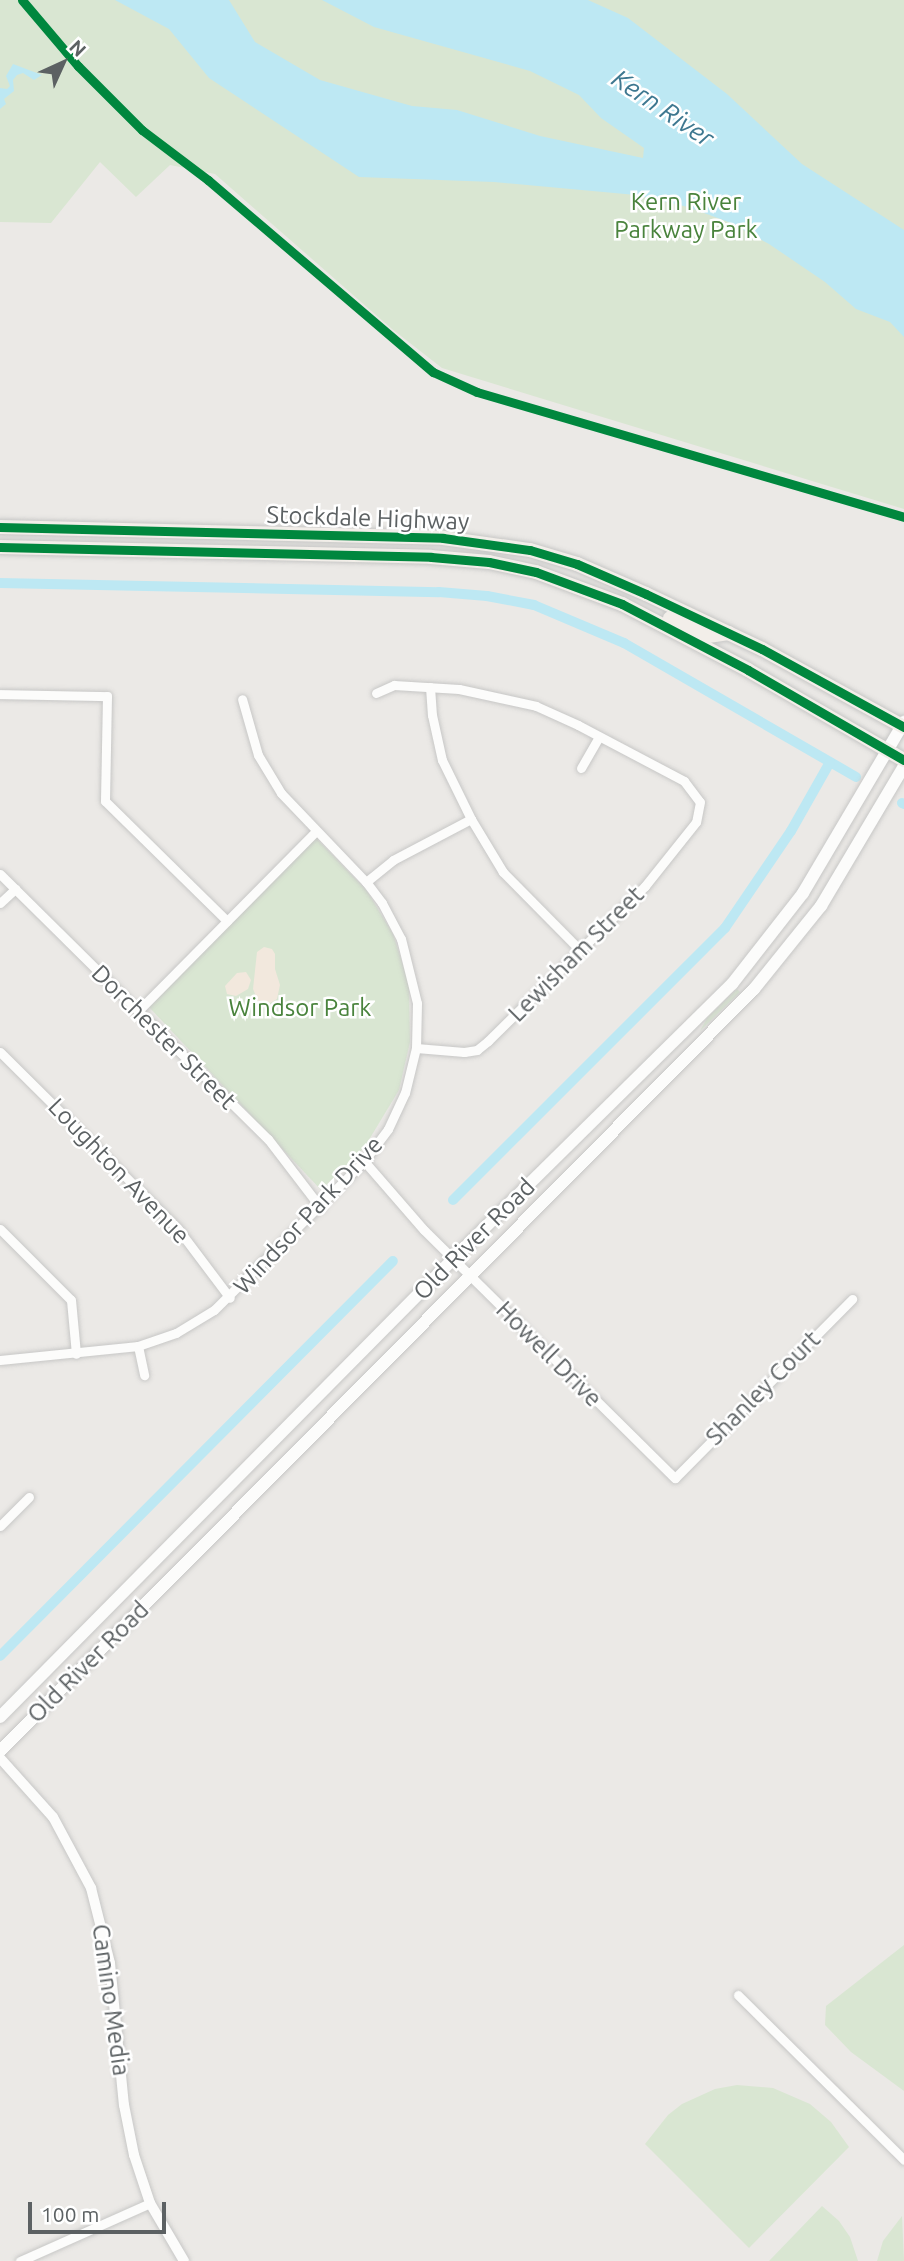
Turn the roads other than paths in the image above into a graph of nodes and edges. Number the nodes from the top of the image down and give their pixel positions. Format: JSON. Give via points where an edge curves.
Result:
{"nodes":[{"id":1,"x":0,"y":527,"type":"edge"},
{"id":2,"x":171,"y":532,"type":"junction"},
{"id":3,"x":0,"y":547,"type":"edge"},
{"id":4,"x":67,"y":549,"type":"junction"},
{"id":5,"x":622,"y":604,"type":"junction"},
{"id":6,"x":729,"y":633,"type":"junction"},
{"id":7,"x":430,"y":687,"type":"junction"},
{"id":8,"x":376,"y":693,"type":"dead end"},
{"id":9,"x":0,"y":694,"type":"edge"},
{"id":10,"x":242,"y":699,"type":"dead end"},
{"id":11,"x":903,"y":725,"type":"edge"},
{"id":12,"x":599,"y":737,"type":"junction"},
{"id":13,"x":887,"y":750,"type":"junction"},
{"id":14,"x":904,"y":760,"type":"edge"},
{"id":15,"x":904,"y":766,"type":"edge"},
{"id":16,"x":581,"y":768,"type":"dead end"},
{"id":17,"x":471,"y":819,"type":"junction"},
{"id":18,"x":316,"y":831,"type":"junction"},
{"id":19,"x":0,"y":874,"type":"edge"},
{"id":20,"x":366,"y":882,"type":"junction"},
{"id":21,"x":15,"y":889,"type":"junction"},
{"id":22,"x":0,"y":903,"type":"edge"},
{"id":23,"x":227,"y":921,"type":"junction"},
{"id":24,"x":579,"y":949,"type":"junction"},
{"id":25,"x":138,"y":1011,"type":"junction"},
{"id":26,"x":692,"y":1024,"type":"junction"},
{"id":27,"x":416,"y":1048,"type":"junction"},
{"id":28,"x":0,"y":1052,"type":"edge"},
{"id":29,"x":650,"y":1094,"type":"junction"},
{"id":30,"x":364,"y":1161,"type":"junction"},
{"id":31,"x":320,"y":1207,"type":"junction"},
{"id":32,"x":0,"y":1229,"type":"edge"},
{"id":33,"x":453,"y":1259,"type":"junction"},
{"id":34,"x":470,"y":1276,"type":"junction"},
{"id":35,"x":230,"y":1298,"type":"junction"},
{"id":36,"x":852,"y":1299,"type":"dead end"},
{"id":37,"x":138,"y":1346,"type":"junction"},
{"id":38,"x":76,"y":1354,"type":"junction"},
{"id":39,"x":0,"y":1360,"type":"edge"},
{"id":40,"x":145,"y":1375,"type":"dead end"},
{"id":41,"x":674,"y":1478,"type":"joint"},
{"id":42,"x":29,"y":1497,"type":"dead end"},
{"id":43,"x":0,"y":1525,"type":"edge"},
{"id":44,"x":0,"y":1717,"type":"edge"},
{"id":45,"x":0,"y":1751,"type":"edge"},
{"id":46,"x":0,"y":1758,"type":"edge"},
{"id":47,"x":738,"y":1995,"type":"dead end"},
{"id":48,"x":904,"y":2160,"type":"edge"},
{"id":49,"x":150,"y":2203,"type":"junction"},
{"id":50,"x":19,"y":2261,"type":"edge"},
{"id":51,"x":184,"y":2261,"type":"edge"}],
"edges":[{"from":1,"to":2,"type":"main road","name":"Stockdale Highway"},
{"from":2,"to":4,"type":"main road","via":[[164,540],[86,540]]},
{"from":2,"to":6,"type":"main road","name":"Stockdale Highway","via":[[425,537],[503,544],[592,569]]},
{"from":3,"to":4,"type":"main road","name":"Stockdale Highway"},
{"from":4,"to":5,"type":"main road","name":"Stockdale Highway","via":[[471,560],[536,572]]},
{"from":5,"to":6,"type":"main road","via":[[643,605],[708,636]]},
{"from":5,"to":13,"type":"main road","name":"Stockdale Highway"},
{"from":6,"to":11,"type":"main road","name":"Stockdale Highway"},
{"from":7,"to":8,"type":"street","via":[[394,685]]},
{"from":7,"to":12,"type":"street","via":[[509,698],[558,715]]},
{"from":7,"to":17,"type":"street","via":[[442,760]]},
{"from":9,"to":23,"type":"street","via":[[107,696],[105,801]]},
{"from":10,"to":18,"type":"street","name":"Windsor Park Drive","via":[[250,734],[268,775]]},
{"from":11,"to":13,"type":"main road","name":"Old River Road"},
{"from":12,"to":16,"type":"street"},
{"from":12,"to":24,"type":"street","name":"Lewisham Street","via":[[684,781],[700,802],[696,822],[666,861]]},
{"from":13,"to":14,"type":"main road","name":"Stockdale Highway"},
{"from":13,"to":26,"type":"main road","name":"Old River Road","via":[[781,925],[733,984]]},
{"from":15,"to":29,"type":"main road","name":"Old River Road","via":[[842,873],[797,938],[746,998]]},
{"from":17,"to":20,"type":"street","via":[[393,860]]},
{"from":17,"to":24,"type":"street","via":[[510,880]]},
{"from":18,"to":20,"type":"street","name":"Windsor Park Drive"},
{"from":18,"to":23,"type":"street"},
{"from":19,"to":21,"type":"street","name":"Dorchester Street"},
{"from":20,"to":27,"type":"street","name":"Windsor Park Drive","via":[[394,922],[409,960],[417,1003]]},
{"from":21,"to":22,"type":"street"},
{"from":21,"to":25,"type":"street","name":"Dorchester Street"},
{"from":23,"to":25,"type":"street"},
{"from":24,"to":27,"type":"street","name":"Lewisham Street","via":[[477,1050]]},
{"from":25,"to":31,"type":"street","name":"Dorchester Street","via":[[268,1139]]},
{"from":26,"to":29,"type":"main road","via":[[685,1042],[649,1078]]},
{"from":26,"to":33,"type":"main road","name":"Old River Road"},
{"from":27,"to":30,"type":"street","name":"Windsor Park Drive","via":[[398,1110]]},
{"from":28,"to":35,"type":"street","name":"Loughton Avenue","via":[[178,1229]]},
{"from":29,"to":34,"type":"main road","name":"Old River Road"},
{"from":30,"to":31,"type":"street","name":"Windsor Park Drive"},
{"from":30,"to":33,"type":"street","name":"Howell Drive"},
{"from":31,"to":35,"type":"street","name":"Windsor Park Drive"},
{"from":32,"to":38,"type":"street","via":[[71,1300]]},
{"from":33,"to":34,"type":"street","name":"Howell Drive"},
{"from":33,"to":44,"type":"main road","name":"Old River Road"},
{"from":34,"to":41,"type":"street","name":"Howell Drive"},
{"from":34,"to":45,"type":"main road","name":"Old River Road"},
{"from":35,"to":37,"type":"street","name":"Windsor Park Drive","via":[[195,1323]]},
{"from":36,"to":41,"type":"street","name":"Shanley Court"},
{"from":37,"to":38,"type":"street","name":"Windsor Park Drive"},
{"from":37,"to":40,"type":"street"},
{"from":38,"to":39,"type":"street","name":"Windsor Park Drive"},
{"from":42,"to":43,"type":"street"},
{"from":46,"to":49,"type":"street","name":"Camino Media","via":[[53,1816],[82,1865],[100,1913],[128,2127]]},
{"from":47,"to":48,"type":"street"},
{"from":49,"to":50,"type":"street"},
{"from":49,"to":51,"type":"street","name":"Camino Media"}]}
